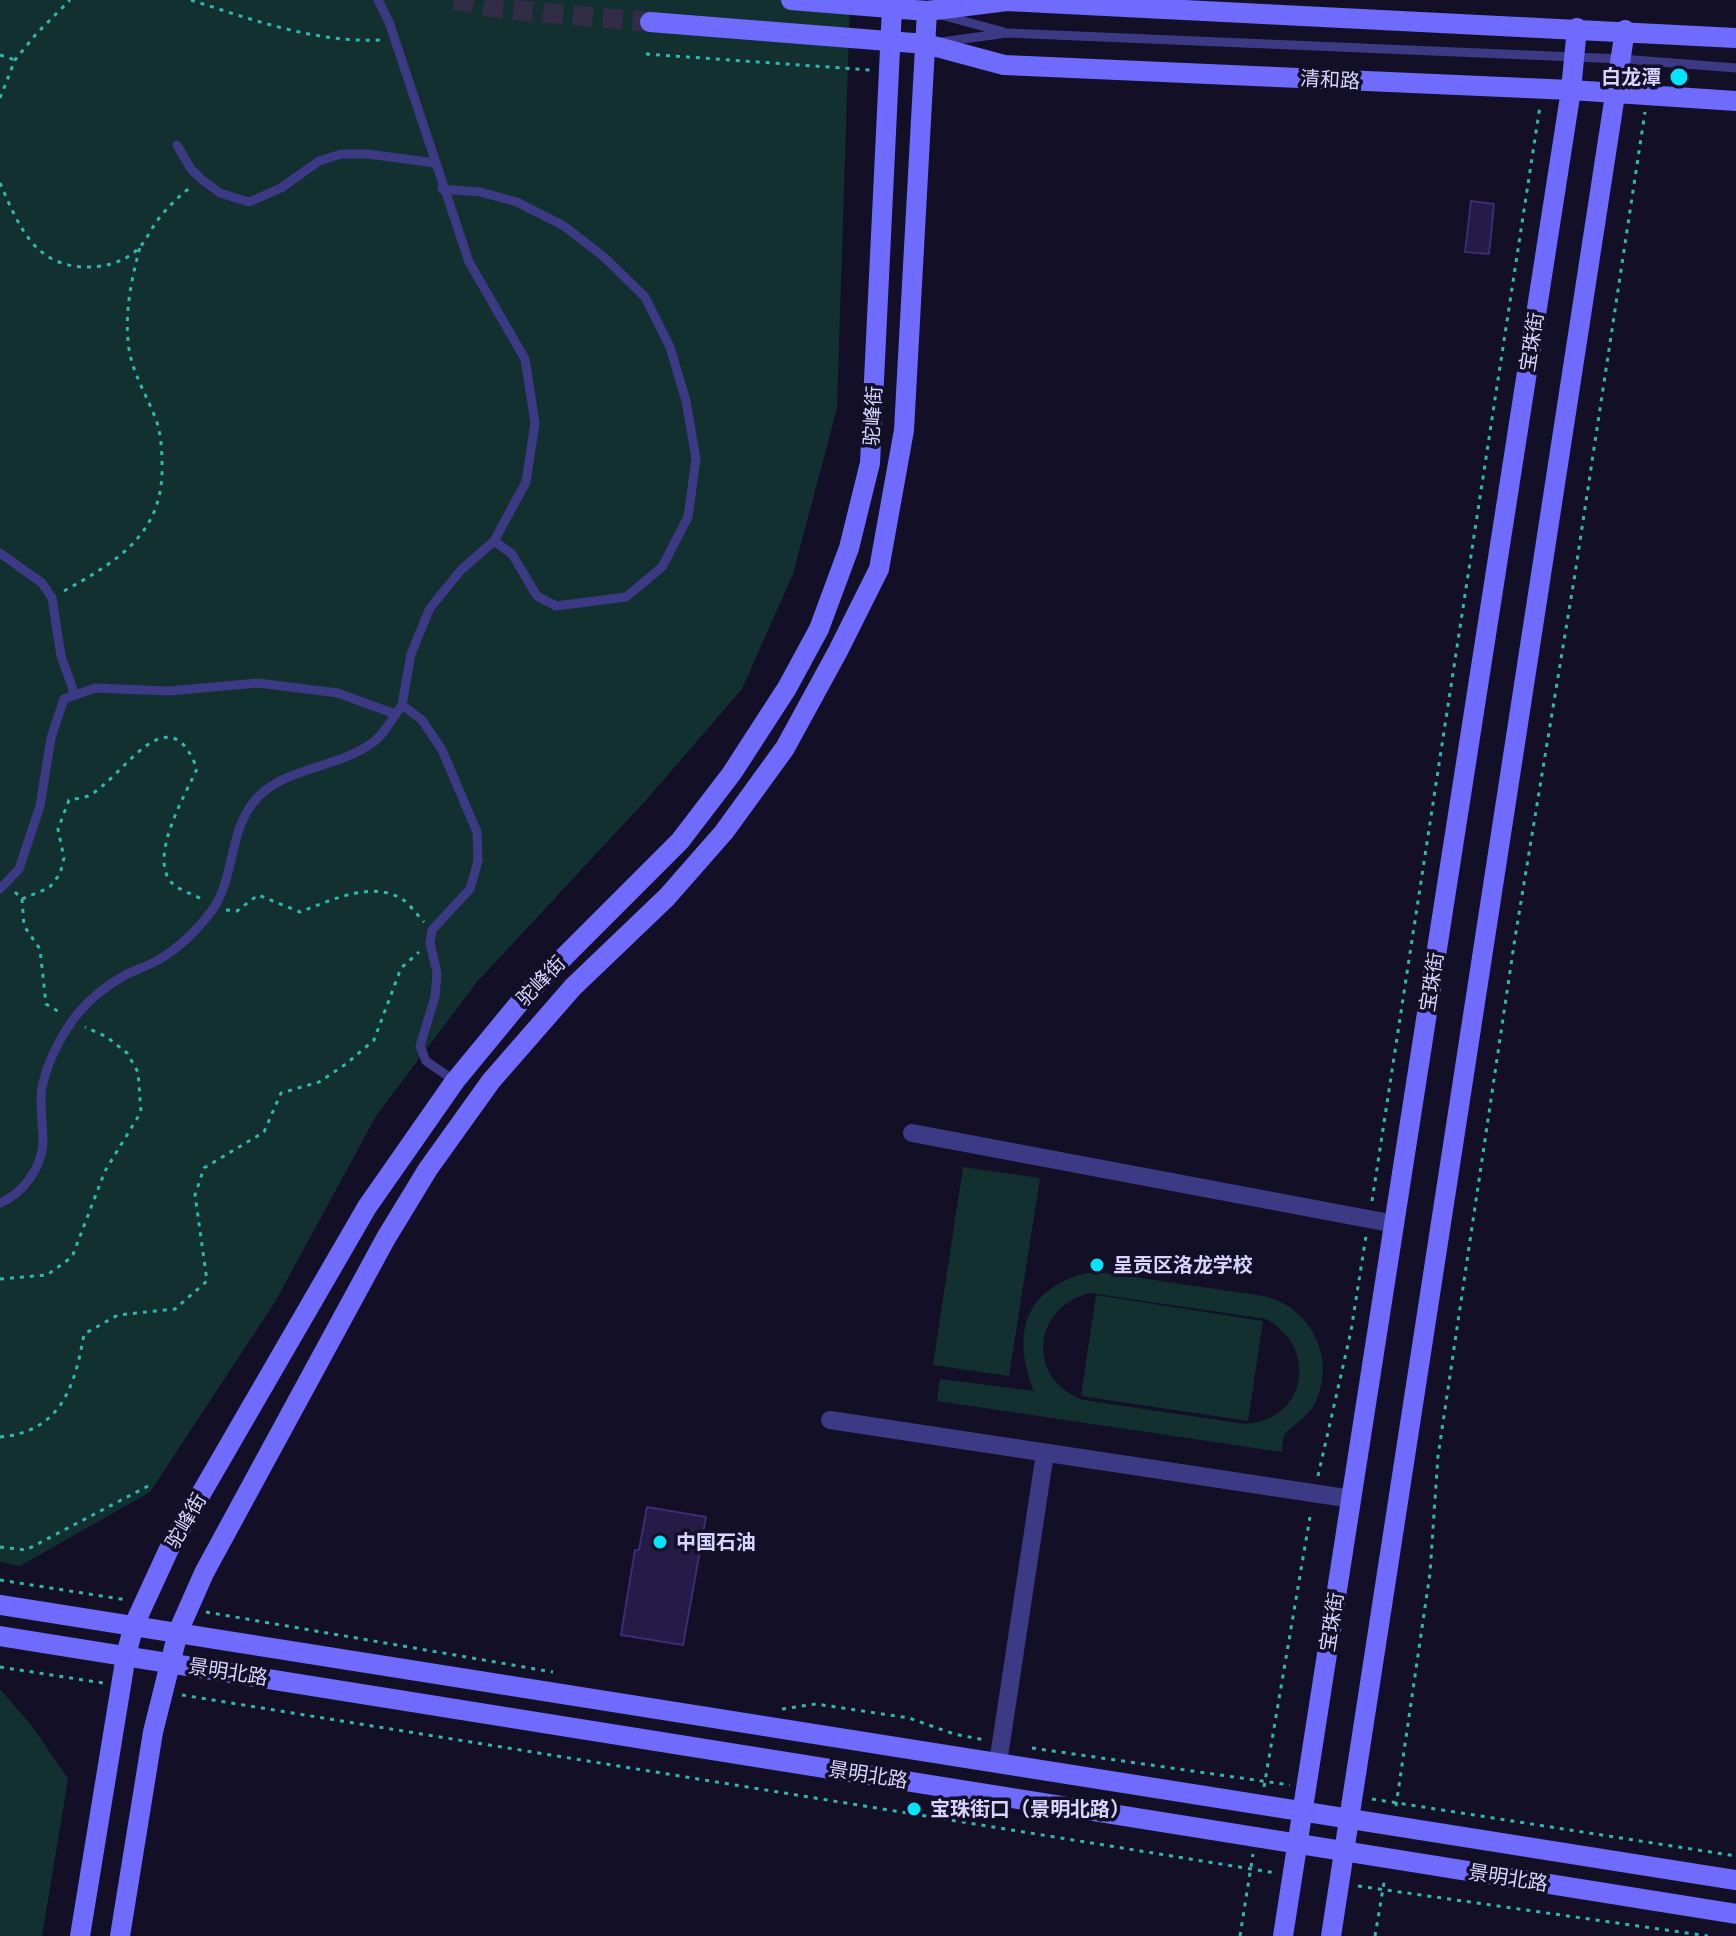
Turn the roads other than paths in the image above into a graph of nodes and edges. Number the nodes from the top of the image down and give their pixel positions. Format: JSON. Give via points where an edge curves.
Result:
{"nodes":[{"id":1,"x":378,"y":0,"type":"edge"},
{"id":2,"x":791,"y":0,"type":"edge"},
{"id":3,"x":892,"y":8,"type":"junction"},
{"id":4,"x":927,"y":11,"type":"junction"},
{"id":5,"x":650,"y":22,"type":"tunnel mouth"},
{"id":6,"x":1577,"y":28,"type":"junction"},
{"id":7,"x":1625,"y":30,"type":"junction"},
{"id":8,"x":1007,"y":33,"type":"junction"},
{"id":9,"x":1736,"y":38,"type":"edge"},
{"id":10,"x":891,"y":41,"type":"junction"},
{"id":11,"x":926,"y":44,"type":"junction"},
{"id":12,"x":1575,"y":57,"type":"junction"},
{"id":13,"x":1622,"y":59,"type":"junction"},
{"id":14,"x":1736,"y":68,"type":"edge"},
{"id":15,"x":1571,"y":90,"type":"junction"},
{"id":16,"x":1617,"y":93,"type":"junction"},
{"id":17,"x":1736,"y":101,"type":"edge"},
{"id":18,"x":177,"y":145,"type":"dead end"},
{"id":19,"x":435,"y":163,"type":"junction"},
{"id":20,"x":442,"y":189,"type":"junction"},
{"id":21,"x":494,"y":541,"type":"junction"},
{"id":22,"x":0,"y":553,"type":"edge"},
{"id":23,"x":75,"y":695,"type":"junction"},
{"id":24,"x":402,"y":705,"type":"junction"},
{"id":25,"x":395,"y":714,"type":"junction"},
{"id":26,"x":3,"y":886,"type":"edge"},
{"id":27,"x":455,"y":1081,"type":"junction"},
{"id":28,"x":912,"y":1133,"type":"dead end"},
{"id":29,"x":0,"y":1203,"type":"edge"},
{"id":30,"x":1395,"y":1224,"type":"junction"},
{"id":31,"x":830,"y":1420,"type":"dead end"},
{"id":32,"x":1045,"y":1453,"type":"junction"},
{"id":33,"x":1352,"y":1499,"type":"junction"},
{"id":34,"x":0,"y":1605,"type":"edge"},
{"id":35,"x":134,"y":1625,"type":"junction"},
{"id":36,"x":178,"y":1632,"type":"junction"},
{"id":37,"x":0,"y":1636,"type":"edge"},
{"id":38,"x":126,"y":1655,"type":"junction"},
{"id":39,"x":169,"y":1662,"type":"junction"},
{"id":40,"x":1000,"y":1753,"type":"junction"},
{"id":41,"x":1303,"y":1811,"type":"junction"},
{"id":42,"x":1349,"y":1818,"type":"junction"},
{"id":43,"x":1297,"y":1844,"type":"junction"},
{"id":44,"x":1344,"y":1852,"type":"junction"},
{"id":45,"x":1736,"y":1880,"type":"edge"},
{"id":46,"x":1736,"y":1914,"type":"edge"},
{"id":47,"x":80,"y":1936,"type":"edge"},
{"id":48,"x":120,"y":1936,"type":"edge"},
{"id":49,"x":1283,"y":1936,"type":"edge"},
{"id":50,"x":1331,"y":1936,"type":"edge"}],
"edges":[{"from":1,"to":19,"type":"lane"},
{"from":2,"to":3,"type":"main road","name":"清和路"},
{"from":3,"to":4,"type":"main road","name":"清和路"},
{"from":3,"to":10,"type":"main road","name":"驼峰街"},
{"from":4,"to":6,"type":"main road","name":"清和路","via":[[1007,1]]},
{"from":4,"to":8,"type":"lane","name":"清和路"},
{"from":4,"to":11,"type":"main road","name":"驼峰街"},
{"from":5,"to":10,"type":"main road","name":"清和路"},
{"from":6,"to":7,"type":"main road","name":"清和路"},
{"from":6,"to":12,"type":"main road","name":"宝珠街"},
{"from":7,"to":9,"type":"main road","name":"清和路"},
{"from":7,"to":13,"type":"main road"},
{"from":8,"to":11,"type":"lane","name":"清和路"},
{"from":8,"to":12,"type":"lane","name":"清和路"},
{"from":10,"to":11,"type":"main road","name":"清和路"},
{"from":10,"to":27,"type":"main road","name":"驼峰街","via":[[870,463],[849,548],[819,629],[732,773],[680,841],[525,996]]},
{"from":11,"to":15,"type":"main road","name":"清和路","via":[[1004,65]]},
{"from":11,"to":36,"type":"main road","name":"驼峰街","via":[[904,430],[879,569],[785,748],[724,832],[667,897],[573,987],[491,1081],[428,1169],[204,1573]]},
{"from":12,"to":13,"type":"lane","name":"清和路"},
{"from":12,"to":15,"type":"main road","name":"宝珠街"},
{"from":13,"to":14,"type":"lane","name":"清和路"},
{"from":13,"to":16,"type":"main road"},
{"from":15,"to":16,"type":"main road","name":"清和路"},
{"from":15,"to":30,"type":"main road","name":"宝珠街"},
{"from":16,"to":17,"type":"main road","name":"清和路"},
{"from":16,"to":42,"type":"main road"},
{"from":18,"to":19,"type":"lane","via":[[201,179],[220,193],[249,202],[341,154]]},
{"from":19,"to":20,"type":"lane"},
{"from":20,"to":21,"type":"lane","via":[[469,262],[525,359],[535,423],[526,482]]},
{"from":20,"to":21,"type":"lane","via":[[517,202],[564,226],[645,297],[670,347],[696,459],[688,517],[662,567],[626,597],[556,606],[537,596],[512,554]]},
{"from":21,"to":24,"type":"lane","via":[[430,608],[411,654]]},
{"from":22,"to":23,"type":"lane","via":[[42,583],[52,598],[61,656]]},
{"from":23,"to":25,"type":"lane","via":[[95,688],[169,691],[258,683],[338,693]]},
{"from":23,"to":26,"type":"lane","via":[[64,699],[51,738],[40,806],[19,869]]},
{"from":24,"to":25,"type":"lane"},
{"from":24,"to":27,"type":"lane","via":[[422,720],[442,750],[477,832],[478,861],[470,889],[432,930],[435,997],[420,1046],[426,1061]]},
{"from":25,"to":29,"type":"lane","via":[[373,742],[287,778],[259,796],[240,822],[215,906],[162,959],[125,975],[73,1021],[51,1057],[42,1089],[43,1146],[33,1174],[12,1198]]},
{"from":27,"to":35,"type":"main road","name":"驼峰街","via":[[367,1207],[169,1549]]},
{"from":28,"to":30,"type":"street"},
{"from":30,"to":33,"type":"main road","name":"宝珠街"},
{"from":31,"to":32,"type":"street"},
{"from":32,"to":33,"type":"street"},
{"from":32,"to":40,"type":"street"},
{"from":33,"to":41,"type":"main road","name":"宝珠街"},
{"from":34,"to":35,"type":"main road","name":"景明北路"},
{"from":35,"to":36,"type":"main road","name":"景明北路"},
{"from":35,"to":38,"type":"main road","name":"驼峰街"},
{"from":36,"to":39,"type":"main road","name":"驼峰街"},
{"from":36,"to":40,"type":"main road","name":"景明北路"},
{"from":37,"to":38,"type":"main road","name":"景明北路"},
{"from":38,"to":39,"type":"main road","name":"景明北路"},
{"from":38,"to":47,"type":"main road","name":"驼峰街"},
{"from":39,"to":43,"type":"main road","name":"景明北路"},
{"from":39,"to":48,"type":"main road","name":"驼峰街"},
{"from":40,"to":41,"type":"main road","name":"景明北路"},
{"from":41,"to":42,"type":"main road","name":"景明北路"},
{"from":41,"to":43,"type":"main road","name":"宝珠街"},
{"from":42,"to":44,"type":"main road"},
{"from":42,"to":45,"type":"main road","name":"景明北路"},
{"from":43,"to":44,"type":"main road","name":"景明北路"},
{"from":43,"to":49,"type":"main road","name":"宝珠街"},
{"from":44,"to":46,"type":"main road","name":"景明北路"},
{"from":44,"to":50,"type":"main road"}]}
